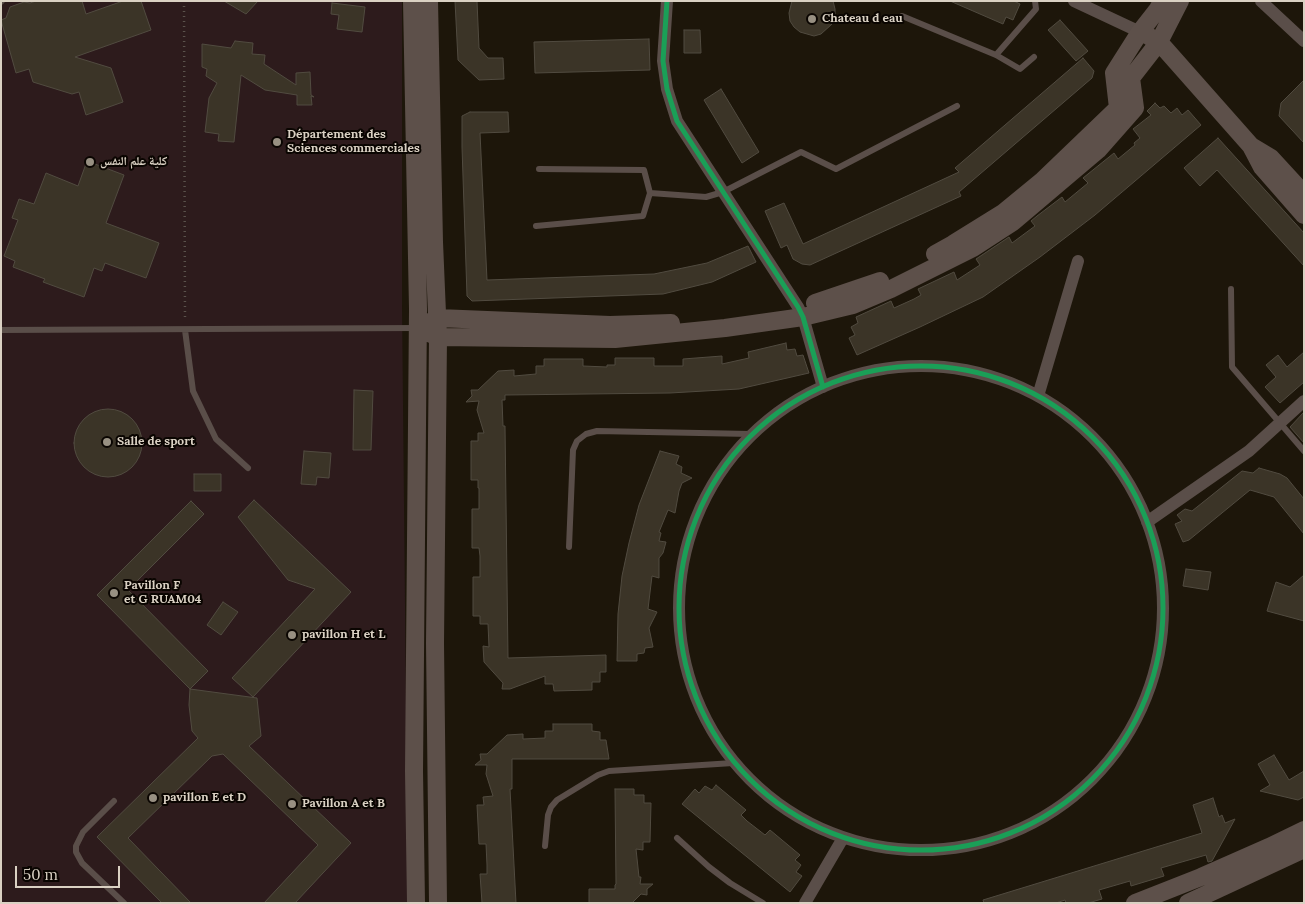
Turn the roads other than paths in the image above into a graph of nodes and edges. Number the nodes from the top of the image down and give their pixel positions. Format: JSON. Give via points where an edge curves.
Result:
{"nodes":[{"id":1,"x":412,"y":1,"type":"edge"},
{"id":2,"x":429,"y":1,"type":"edge"},
{"id":3,"x":667,"y":1,"type":"edge"},
{"id":4,"x":1035,"y":1,"type":"edge"},
{"id":5,"x":1074,"y":1,"type":"edge"},
{"id":6,"x":1162,"y":1,"type":"edge"},
{"id":7,"x":1180,"y":1,"type":"edge"},
{"id":8,"x":1262,"y":1,"type":"edge"},
{"id":9,"x":902,"y":16,"type":"dead end"},
{"id":10,"x":1140,"y":32,"type":"junction"},
{"id":11,"x":1304,"y":41,"type":"edge"},
{"id":12,"x":1159,"y":42,"type":"junction"},
{"id":13,"x":996,"y":55,"type":"junction"},
{"id":14,"x":1034,"y":57,"type":"dead end"},
{"id":15,"x":957,"y":106,"type":"dead end"},
{"id":16,"x":1251,"y":146,"type":"junction"},
{"id":17,"x":539,"y":169,"type":"dead end"},
{"id":18,"x":723,"y":192,"type":"junction"},
{"id":19,"x":650,"y":193,"type":"junction"},
{"id":20,"x":1304,"y":194,"type":"edge"},
{"id":21,"x":1304,"y":215,"type":"edge"},
{"id":22,"x":536,"y":226,"type":"dead end"},
{"id":23,"x":1078,"y":261,"type":"dead end"},
{"id":24,"x":1231,"y":289,"type":"dead end"},
{"id":25,"x":800,"y":312,"type":"junction"},
{"id":26,"x":438,"y":318,"type":"junction"},
{"id":27,"x":418,"y":328,"type":"junction"},
{"id":28,"x":1,"y":330,"type":"edge"},
{"id":29,"x":185,"y":330,"type":"junction"},
{"id":30,"x":438,"y":337,"type":"junction"},
{"id":31,"x":823,"y":387,"type":"junction"},
{"id":32,"x":1038,"y":396,"type":"junction"},
{"id":33,"x":1304,"y":401,"type":"edge"},
{"id":34,"x":1280,"y":423,"type":"junction"},
{"id":35,"x":751,"y":434,"type":"junction"},
{"id":36,"x":1304,"y":451,"type":"edge"},
{"id":37,"x":248,"y":468,"type":"dead end"},
{"id":38,"x":1146,"y":522,"type":"junction"},
{"id":39,"x":569,"y":547,"type":"dead end"},
{"id":40,"x":733,"y":763,"type":"junction"},
{"id":41,"x":114,"y":801,"type":"dead end"},
{"id":42,"x":1304,"y":830,"type":"edge"},
{"id":43,"x":677,"y":838,"type":"dead end"},
{"id":44,"x":843,"y":838,"type":"junction"},
{"id":45,"x":545,"y":846,"type":"dead end"},
{"id":46,"x":1304,"y":849,"type":"edge"},
{"id":47,"x":124,"y":903,"type":"edge"},
{"id":48,"x":416,"y":903,"type":"edge"},
{"id":49,"x":438,"y":903,"type":"edge"},
{"id":50,"x":762,"y":903,"type":"edge"},
{"id":51,"x":805,"y":903,"type":"edge"},
{"id":52,"x":1135,"y":903,"type":"edge"},
{"id":53,"x":1188,"y":903,"type":"edge"}],
"edges":[{"from":1,"to":27,"type":"main road"},
{"from":2,"to":26,"type":"main road"},
{"from":3,"to":18,"type":"street","via":[[663,61],[677,121]]},
{"from":4,"to":13,"type":"lane","via":[[1036,10]]},
{"from":5,"to":10,"type":"street"},
{"from":6,"to":10,"type":"main road"},
{"from":7,"to":12,"type":"main road"},
{"from":8,"to":11,"type":"street"},
{"from":9,"to":13,"type":"lane"},
{"from":10,"to":12,"type":"main road"},
{"from":10,"to":25,"type":"main road","via":[[1114,73],[1118,108],[1049,175],[1003,213],[953,244],[873,284]]},
{"from":12,"to":16,"type":"main road"},
{"from":12,"to":25,"type":"main road","via":[[1131,78],[1135,108],[1098,150],[1013,222],[973,248],[891,289],[853,305]]},
{"from":13,"to":14,"type":"lane","via":[[1020,69]]},
{"from":15,"to":18,"type":"lane","via":[[836,169],[801,152]]},
{"from":16,"to":20,"type":"main road","via":[[1271,158]]},
{"from":16,"to":21,"type":"main road","via":[[1262,167]]},
{"from":17,"to":19,"type":"lane","via":[[644,170]]},
{"from":18,"to":19,"type":"lane","via":[[706,197]]},
{"from":18,"to":25,"type":"street"},
{"from":19,"to":22,"type":"lane","via":[[643,216]]},
{"from":23,"to":32,"type":"street"},
{"from":24,"to":34,"type":"lane","via":[[1232,367]]},
{"from":25,"to":26,"type":"main road","via":[[662,324],[610,325]]},
{"from":25,"to":30,"type":"main road","via":[[725,328],[615,340]]},
{"from":25,"to":31,"type":"street"},
{"from":26,"to":27,"type":"main road"},
{"from":26,"to":30,"type":"main road"},
{"from":27,"to":29,"type":"lane"},
{"from":27,"to":30,"type":"main road"},
{"from":27,"to":48,"type":"main road"},
{"from":28,"to":29,"type":"lane"},
{"from":29,"to":37,"type":"lane","via":[[194,391],[216,439]]},
{"from":30,"to":49,"type":"main road","via":[[435,643]]},
{"from":31,"to":32,"type":"street","via":[[884,369],[947,367],[1009,382]]},
{"from":31,"to":35,"type":"street","via":[[795,402]]},
{"from":32,"to":38,"type":"street","via":[[1066,414],[1092,437],[1132,491]]},
{"from":33,"to":34,"type":"street"},
{"from":34,"to":36,"type":"lane"},
{"from":34,"to":38,"type":"street","via":[[1249,451]]},
{"from":35,"to":39,"type":"lane","via":[[597,431],[586,434],[572,450]]},
{"from":35,"to":40,"type":"street","via":[[724,467],[694,524],[680,587],[679,619],[691,683],[702,713]]},
{"from":38,"to":44,"type":"street","via":[[1161,584],[1159,648],[1140,710],[1105,764],[1083,787],[1030,824],[970,845],[906,850]]},
{"from":40,"to":44,"type":"street","via":[[785,809],[813,826]]},
{"from":40,"to":45,"type":"lane","via":[[609,771],[598,775],[551,807]]},
{"from":41,"to":47,"type":"lane","via":[[83,832],[76,852],[82,863]]},
{"from":42,"to":52,"type":"main road"},
{"from":43,"to":50,"type":"lane","via":[[709,867]]},
{"from":44,"to":51,"type":"street"},
{"from":46,"to":53,"type":"main road"}]}
